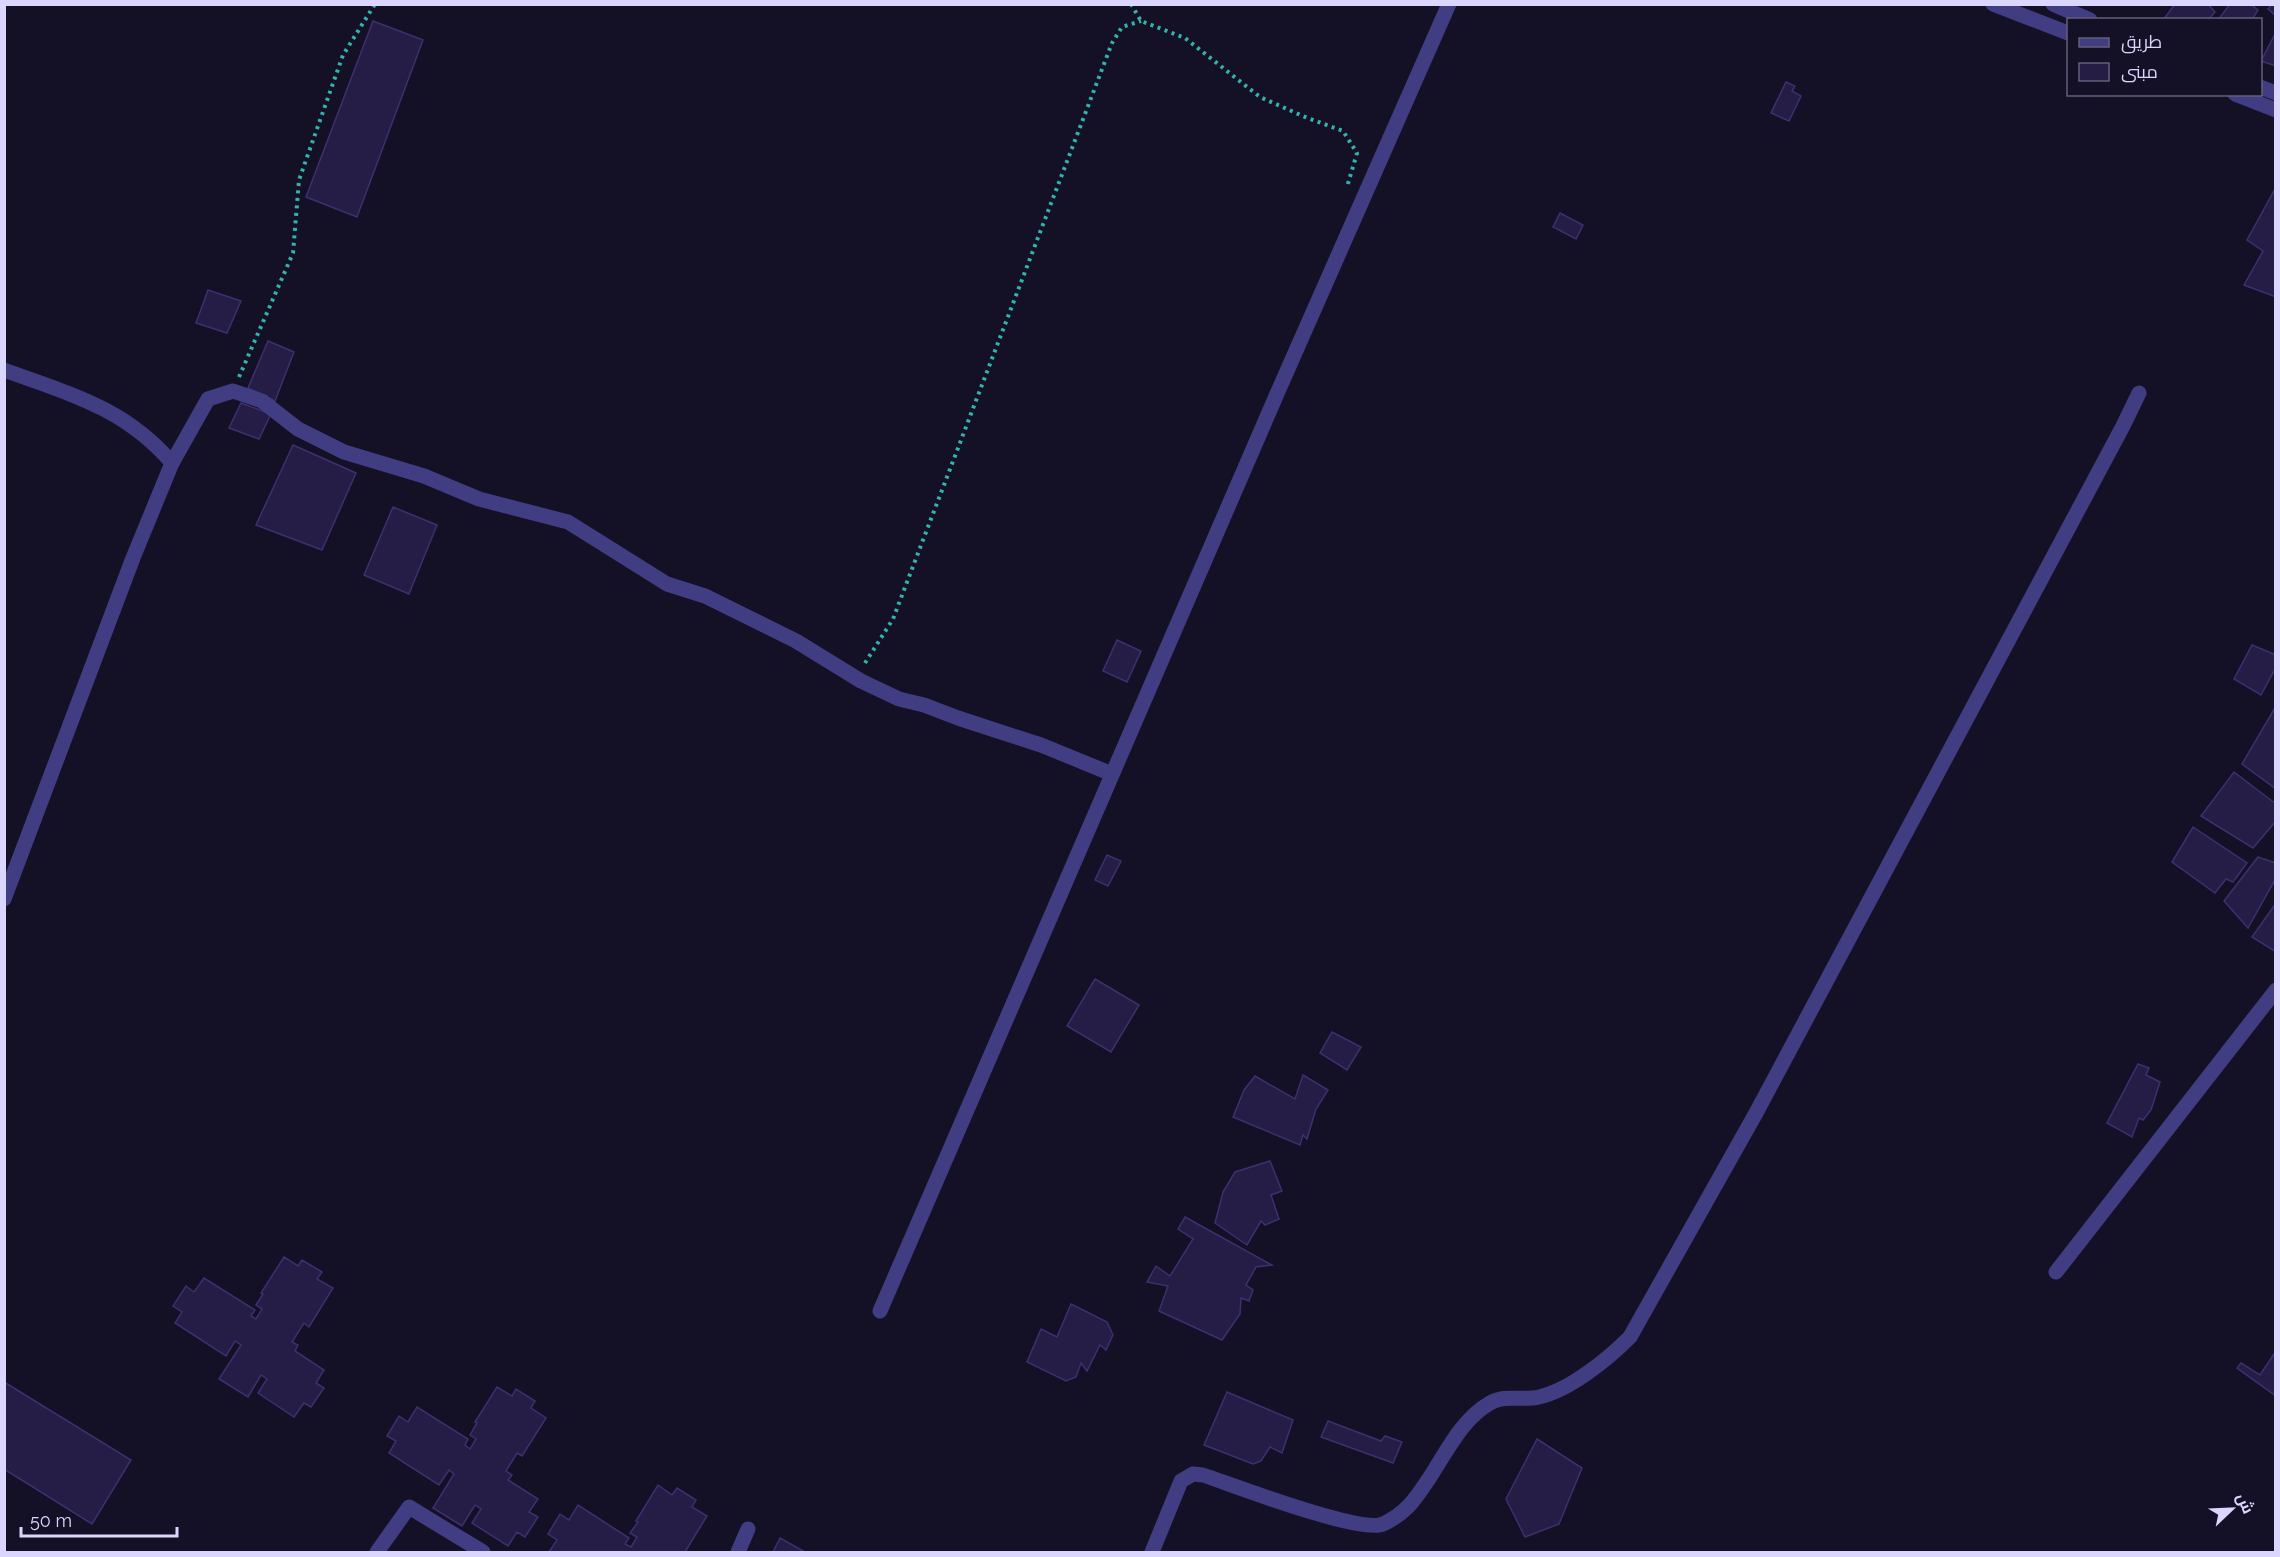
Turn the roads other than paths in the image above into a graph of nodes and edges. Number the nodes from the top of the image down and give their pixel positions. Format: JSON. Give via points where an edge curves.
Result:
{"nodes":[{"id":1,"x":1449,"y":4,"type":"edge"},
{"id":2,"x":1992,"y":4,"type":"edge"},
{"id":3,"x":2053,"y":4,"type":"edge"},
{"id":4,"x":2085,"y":18,"type":"edge"},
{"id":5,"x":2067,"y":33,"type":"edge"},
{"id":6,"x":2240,"y":96,"type":"edge"},
{"id":7,"x":2276,"y":110,"type":"edge"},
{"id":8,"x":4,"y":370,"type":"edge"},
{"id":9,"x":2139,"y":393,"type":"dead end"},
{"id":10,"x":172,"y":463,"type":"junction"},
{"id":11,"x":1112,"y":774,"type":"junction"},
{"id":12,"x":4,"y":899,"type":"edge"},
{"id":13,"x":2276,"y":990,"type":"edge"},
{"id":14,"x":2056,"y":1272,"type":"dead end"},
{"id":15,"x":880,"y":1311,"type":"dead end"},
{"id":16,"x":748,"y":1529,"type":"dead end"},
{"id":17,"x":377,"y":1552,"type":"edge"},
{"id":18,"x":483,"y":1552,"type":"edge"},
{"id":19,"x":738,"y":1552,"type":"edge"},
{"id":20,"x":1152,"y":1552,"type":"edge"}],
"edges":[{"from":1,"to":11,"type":"street"},
{"from":2,"to":5,"type":"street"},
{"from":3,"to":4,"type":"street"},
{"from":6,"to":7,"type":"street"},
{"from":8,"to":10,"type":"street","via":[[114,412],[155,442]]},
{"from":9,"to":20,"type":"street","via":[[1762,1103],[1630,1338],[1573,1382],[1540,1397],[1492,1402],[1470,1417],[1412,1505],[1380,1525],[1353,1524],[1193,1474],[1181,1481]]},
{"from":10,"to":11,"type":"street","via":[[208,399],[233,391],[262,401],[298,429],[344,452],[424,476],[479,499],[568,522],[667,584],[705,596],[796,641],[899,699],[1041,745]]},
{"from":10,"to":12,"type":"street"},
{"from":11,"to":15,"type":"street"},
{"from":13,"to":14,"type":"street"},
{"from":16,"to":19,"type":"street"},
{"from":17,"to":18,"type":"street","via":[[409,1508]]}]}
